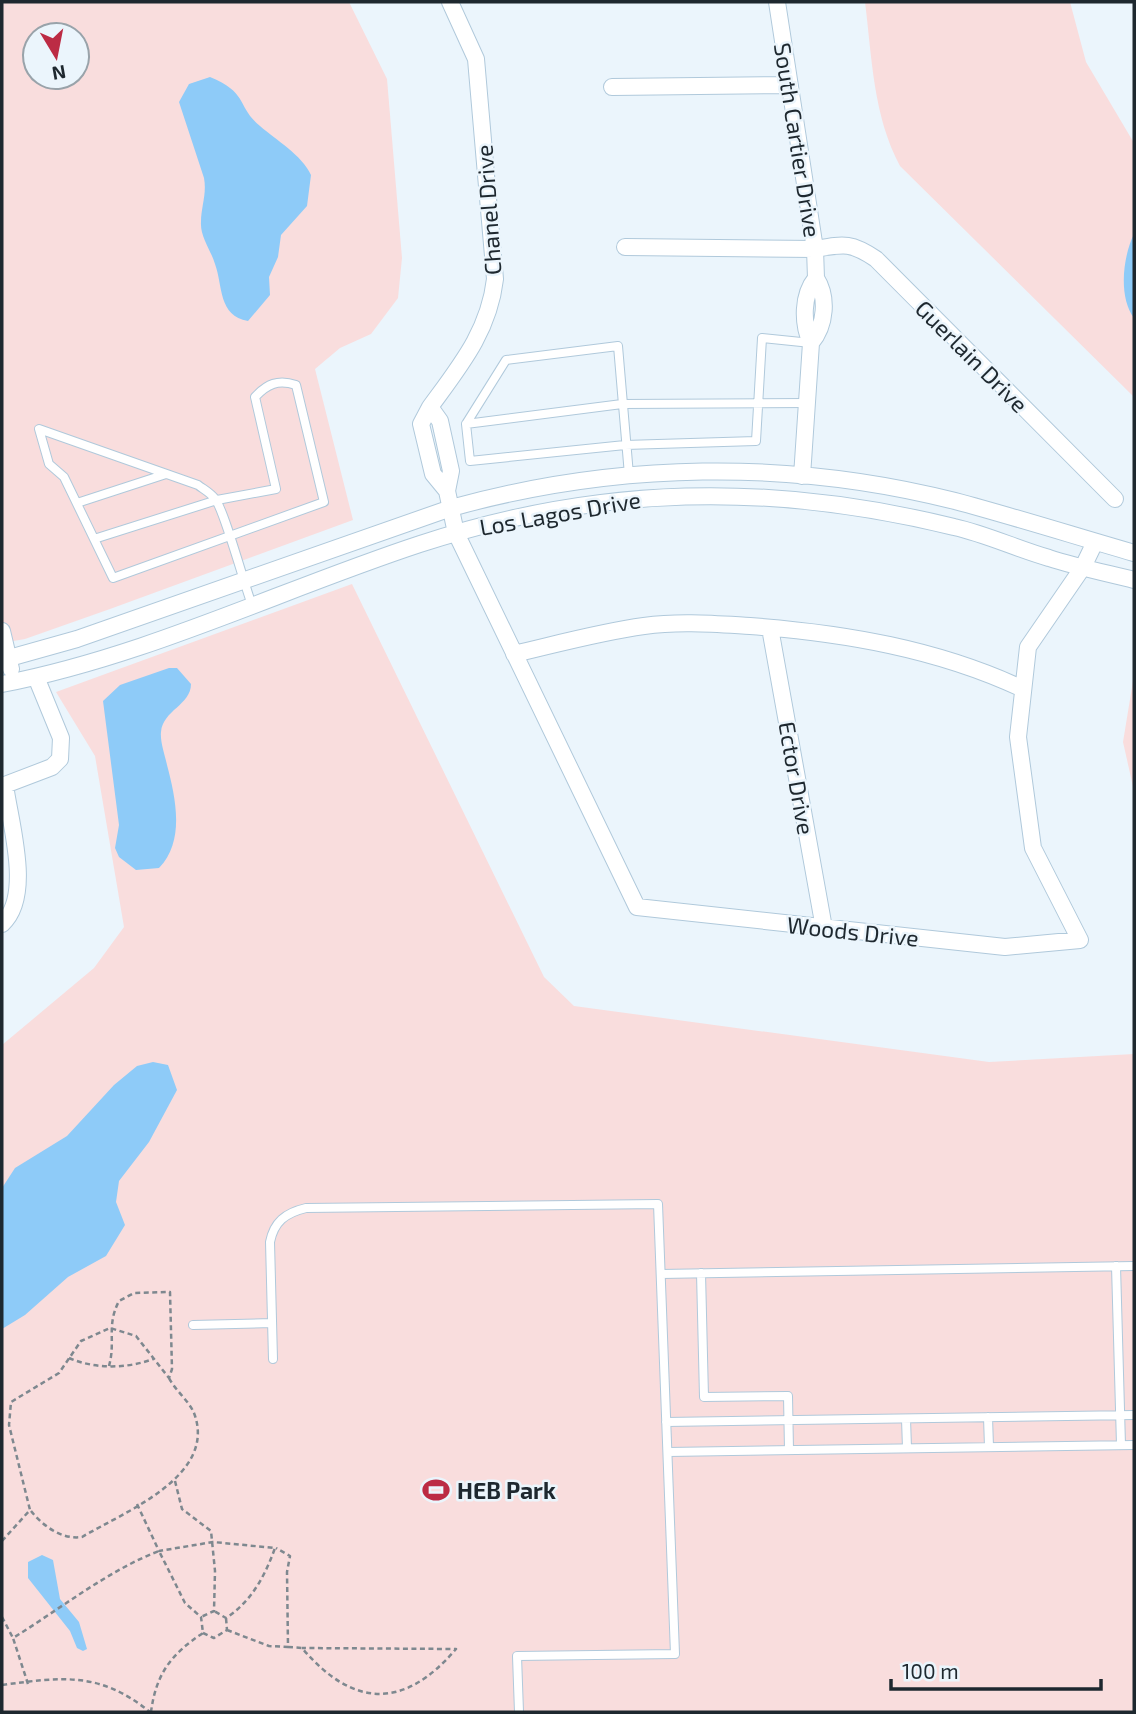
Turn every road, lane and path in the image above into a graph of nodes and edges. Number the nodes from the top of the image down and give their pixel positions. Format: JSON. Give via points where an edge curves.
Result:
{"nodes":[{"id":1,"x":450,"y":2,"type":"edge"},
{"id":2,"x":777,"y":2,"type":"edge"},
{"id":3,"x":790,"y":85,"type":"junction"},
{"id":4,"x":612,"y":87,"type":"dead end"},
{"id":5,"x":625,"y":247,"type":"dead end"},
{"id":6,"x":815,"y":249,"type":"junction"},
{"id":7,"x":811,"y":343,"type":"junction"},
{"id":8,"x":807,"y":402,"type":"junction"},
{"id":9,"x":758,"y":403,"type":"junction"},
{"id":10,"x":622,"y":404,"type":"junction"},
{"id":11,"x":430,"y":407,"type":"joint"},
{"id":12,"x":466,"y":424,"type":"junction"},
{"id":13,"x":625,"y":445,"type":"junction"},
{"id":14,"x":166,"y":474,"type":"junction"},
{"id":15,"x":629,"y":475,"type":"junction"},
{"id":16,"x":802,"y":476,"type":"junction"},
{"id":17,"x":1115,"y":499,"type":"dead end"},
{"id":18,"x":217,"y":500,"type":"junction"},
{"id":19,"x":77,"y":503,"type":"junction"},
{"id":20,"x":451,"y":508,"type":"junction"},
{"id":21,"x":456,"y":533,"type":"junction"},
{"id":22,"x":229,"y":536,"type":"junction"},
{"id":23,"x":94,"y":539,"type":"junction"},
{"id":24,"x":1095,"y":542,"type":"junction"},
{"id":25,"x":1134,"y":554,"type":"edge"},
{"id":26,"x":1083,"y":567,"type":"junction"},
{"id":27,"x":243,"y":580,"type":"junction"},
{"id":28,"x":1134,"y":580,"type":"edge"},
{"id":29,"x":252,"y":605,"type":"junction"},
{"id":30,"x":770,"y":628,"type":"junction"},
{"id":31,"x":2,"y":631,"type":"edge"},
{"id":32,"x":514,"y":654,"type":"junction"},
{"id":33,"x":6,"y":660,"type":"edge"},
{"id":34,"x":36,"y":677,"type":"junction"},
{"id":35,"x":7,"y":683,"type":"edge"},
{"id":36,"x":1023,"y":689,"type":"junction"},
{"id":37,"x":3,"y":786,"type":"edge"},
{"id":38,"x":2,"y":924,"type":"edge"},
{"id":39,"x":824,"y":928,"type":"junction"},
{"id":40,"x":1116,"y":1266,"type":"junction"},
{"id":41,"x":1134,"y":1266,"type":"edge"},
{"id":42,"x":701,"y":1273,"type":"junction"},
{"id":43,"x":661,"y":1274,"type":"junction"},
{"id":44,"x":272,"y":1323,"type":"junction"},
{"id":45,"x":193,"y":1325,"type":"dead end"},
{"id":46,"x":110,"y":1328,"type":"junction"},
{"id":47,"x":69,"y":1358,"type":"junction"},
{"id":48,"x":153,"y":1359,"type":"junction"},
{"id":49,"x":273,"y":1359,"type":"dead end"},
{"id":50,"x":109,"y":1366,"type":"junction"},
{"id":51,"x":169,"y":1378,"type":"junction"},
{"id":52,"x":1134,"y":1415,"type":"edge"},
{"id":53,"x":1121,"y":1416,"type":"junction"},
{"id":54,"x":988,"y":1417,"type":"junction"},
{"id":55,"x":906,"y":1419,"type":"junction"},
{"id":56,"x":788,"y":1420,"type":"junction"},
{"id":57,"x":666,"y":1422,"type":"junction"},
{"id":58,"x":1121,"y":1445,"type":"junction"},
{"id":59,"x":1134,"y":1445,"type":"edge"},
{"id":60,"x":989,"y":1447,"type":"junction"},
{"id":61,"x":906,"y":1448,"type":"junction"},
{"id":62,"x":789,"y":1450,"type":"junction"},
{"id":63,"x":668,"y":1452,"type":"junction"},
{"id":64,"x":175,"y":1481,"type":"junction"},
{"id":65,"x":137,"y":1504,"type":"junction"},
{"id":66,"x":30,"y":1510,"type":"junction"},
{"id":67,"x":2,"y":1541,"type":"edge"},
{"id":68,"x":213,"y":1542,"type":"junction"},
{"id":69,"x":275,"y":1548,"type":"junction"},
{"id":70,"x":159,"y":1552,"type":"junction"},
{"id":71,"x":214,"y":1611,"type":"junction"},
{"id":72,"x":2,"y":1617,"type":"edge"},
{"id":73,"x":201,"y":1617,"type":"junction"},
{"id":74,"x":226,"y":1618,"type":"junction"},
{"id":75,"x":227,"y":1630,"type":"junction"},
{"id":76,"x":203,"y":1633,"type":"junction"},
{"id":77,"x":13,"y":1638,"type":"junction"},
{"id":78,"x":288,"y":1647,"type":"junction"},
{"id":79,"x":302,"y":1648,"type":"junction"},
{"id":80,"x":29,"y":1684,"type":"junction"},
{"id":81,"x":2,"y":1685,"type":"edge"},
{"id":82,"x":151,"y":1712,"type":"edge"},
{"id":83,"x":519,"y":1712,"type":"edge"}],
"edges":[{"from":1,"to":11,"type":"street","name":"Chanel Drive","via":[[476,59],[495,279],[482,332]]},
{"from":2,"to":3,"type":"street","name":"South Cartier Drive"},
{"from":3,"to":4,"type":"street"},
{"from":3,"to":6,"type":"street","name":"South Cartier Drive"},
{"from":5,"to":6,"type":"street","name":"Guerlain Drive"},
{"from":6,"to":7,"type":"street","name":"South Cartier Drive","via":[[816,278],[824,291],[814,310],[821,330]]},
{"from":6,"to":17,"type":"street","name":"Guerlain Drive","via":[[850,245],[876,259]]},
{"from":7,"to":8,"type":"street","name":"South Cartier Drive"},
{"from":7,"to":9,"type":"lane","via":[[762,338]]},
{"from":8,"to":9,"type":"lane"},
{"from":8,"to":16,"type":"street","name":"South Cartier Drive"},
{"from":9,"to":10,"type":"lane"},
{"from":9,"to":13,"type":"lane","via":[[756,441]]},
{"from":10,"to":12,"type":"lane"},
{"from":10,"to":12,"type":"lane","via":[[618,346],[506,360]]},
{"from":10,"to":13,"type":"lane"},
{"from":11,"to":20,"type":"street","name":"Woods Drive","via":[[440,421],[451,471],[447,491]]},
{"from":12,"to":13,"type":"lane","via":[[470,461]]},
{"from":13,"to":15,"type":"lane"},
{"from":14,"to":18,"type":"lane","via":[[198,485]]},
{"from":14,"to":19,"type":"lane"},
{"from":14,"to":19,"type":"lane","via":[[39,429],[49,464],[64,477]]},
{"from":15,"to":16,"type":"street","name":"Los Lagos Drive","via":[[673,470]]},
{"from":15,"to":20,"type":"street","name":"Los Lagos Drive","via":[[511,491]]},
{"from":16,"to":24,"type":"street","name":"Los Lagos Drive","via":[[857,481],[955,501]]},
{"from":18,"to":22,"type":"lane"},
{"from":18,"to":22,"type":"lane","via":[[276,489],[255,397],[265,385],[296,385],[324,502]]},
{"from":18,"to":23,"type":"lane"},
{"from":19,"to":23,"type":"lane"},
{"from":20,"to":21,"type":"street","name":"Woods Drive"},
{"from":20,"to":27,"type":"street","name":"Los Lagos Drive"},
{"from":21,"to":26,"type":"street","name":"Los Lagos Drive","via":[[615,501],[741,494],[955,527]]},
{"from":21,"to":29,"type":"street","name":"Los Lagos Drive"},
{"from":21,"to":32,"type":"street","name":"Woods Drive"},
{"from":22,"to":23,"type":"lane","via":[[113,578]]},
{"from":22,"to":27,"type":"lane"},
{"from":24,"to":25,"type":"street","name":"Los Lagos Drive"},
{"from":24,"to":26,"type":"street","name":"Woods Drive"},
{"from":26,"to":28,"type":"street","name":"Los Lagos Drive"},
{"from":26,"to":36,"type":"street","name":"Woods Drive","via":[[1028,647]]},
{"from":27,"to":29,"type":"lane"},
{"from":27,"to":33,"type":"street","name":"Los Lagos Drive"},
{"from":29,"to":34,"type":"street","name":"Los Lagos Drive","via":[[138,649]]},
{"from":30,"to":32,"type":"street","via":[[697,623],[644,626]]},
{"from":30,"to":36,"type":"street","via":[[824,632],[911,649],[990,673]]},
{"from":30,"to":39,"type":"street","name":"Ector Drive"},
{"from":31,"to":33,"type":"street"},
{"from":32,"to":39,"type":"street","name":"Woods Drive","via":[[636,907]]},
{"from":33,"to":35,"type":"street"},
{"from":34,"to":35,"type":"street","name":"Los Lagos Drive"},
{"from":34,"to":37,"type":"street","via":[[61,738],[60,760]]},
{"from":36,"to":39,"type":"street","name":"Woods Drive","via":[[1018,737],[1033,848],[1080,940],[1005,947]]},
{"from":37,"to":38,"type":"street","via":[[19,886],[15,910]]},
{"from":40,"to":41,"type":"lane"},
{"from":40,"to":42,"type":"lane"},
{"from":40,"to":53,"type":"lane"},
{"from":42,"to":43,"type":"lane"},
{"from":42,"to":56,"type":"lane","via":[[704,1397],[788,1396]]},
{"from":43,"to":44,"type":"lane","via":[[659,1204],[306,1208],[282,1218],[272,1233]]},
{"from":43,"to":57,"type":"lane"},
{"from":44,"to":45,"type":"lane"},
{"from":44,"to":49,"type":"lane"},
{"from":46,"to":47,"type":"path","via":[[81,1341]]},
{"from":46,"to":48,"type":"path","via":[[136,1336]]},
{"from":46,"to":50,"type":"path"},
{"from":46,"to":51,"type":"path","via":[[119,1301],[127,1295],[170,1292]]},
{"from":47,"to":50,"type":"path","via":[[85,1365]]},
{"from":47,"to":66,"type":"path","via":[[48,1382],[11,1402],[9,1425]]},
{"from":48,"to":50,"type":"path"},
{"from":48,"to":51,"type":"path"},
{"from":51,"to":64,"type":"path","via":[[194,1412],[196,1431],[194,1456]]},
{"from":52,"to":53,"type":"lane"},
{"from":53,"to":54,"type":"lane"},
{"from":53,"to":58,"type":"lane"},
{"from":54,"to":55,"type":"lane"},
{"from":54,"to":60,"type":"lane"},
{"from":55,"to":56,"type":"lane"},
{"from":55,"to":61,"type":"lane"},
{"from":56,"to":57,"type":"lane"},
{"from":56,"to":62,"type":"lane"},
{"from":57,"to":63,"type":"lane"},
{"from":58,"to":59,"type":"lane"},
{"from":58,"to":60,"type":"lane"},
{"from":60,"to":61,"type":"lane"},
{"from":61,"to":62,"type":"lane"},
{"from":62,"to":63,"type":"lane"},
{"from":63,"to":83,"type":"lane","via":[[675,1654],[517,1657]]},
{"from":64,"to":65,"type":"path"},
{"from":64,"to":68,"type":"path","via":[[182,1509],[206,1524]]},
{"from":65,"to":66,"type":"path","via":[[73,1538],[42,1525]]},
{"from":65,"to":70,"type":"path"},
{"from":66,"to":67,"type":"path"},
{"from":68,"to":69,"type":"path"},
{"from":68,"to":70,"type":"path"},
{"from":68,"to":71,"type":"path"},
{"from":69,"to":74,"type":"path","via":[[263,1579]]},
{"from":69,"to":78,"type":"path","via":[[290,1556]]},
{"from":70,"to":73,"type":"path","via":[[179,1592]]},
{"from":70,"to":77,"type":"path","via":[[124,1564],[105,1581]]},
{"from":71,"to":73,"type":"path"},
{"from":71,"to":74,"type":"path"},
{"from":72,"to":77,"type":"path"},
{"from":73,"to":76,"type":"path"},
{"from":74,"to":75,"type":"path"},
{"from":75,"to":76,"type":"path","via":[[214,1638]]},
{"from":75,"to":78,"type":"path","via":[[269,1646]]},
{"from":76,"to":82,"type":"path","via":[[163,1667]]},
{"from":77,"to":80,"type":"path"},
{"from":78,"to":79,"type":"path"},
{"from":79,"to":79,"type":"path","via":[[327,1675],[355,1691],[376,1695],[402,1692],[422,1681],[456,1648]]},
{"from":80,"to":81,"type":"path"},
{"from":80,"to":82,"type":"path","via":[[77,1678],[106,1686]]}]}
